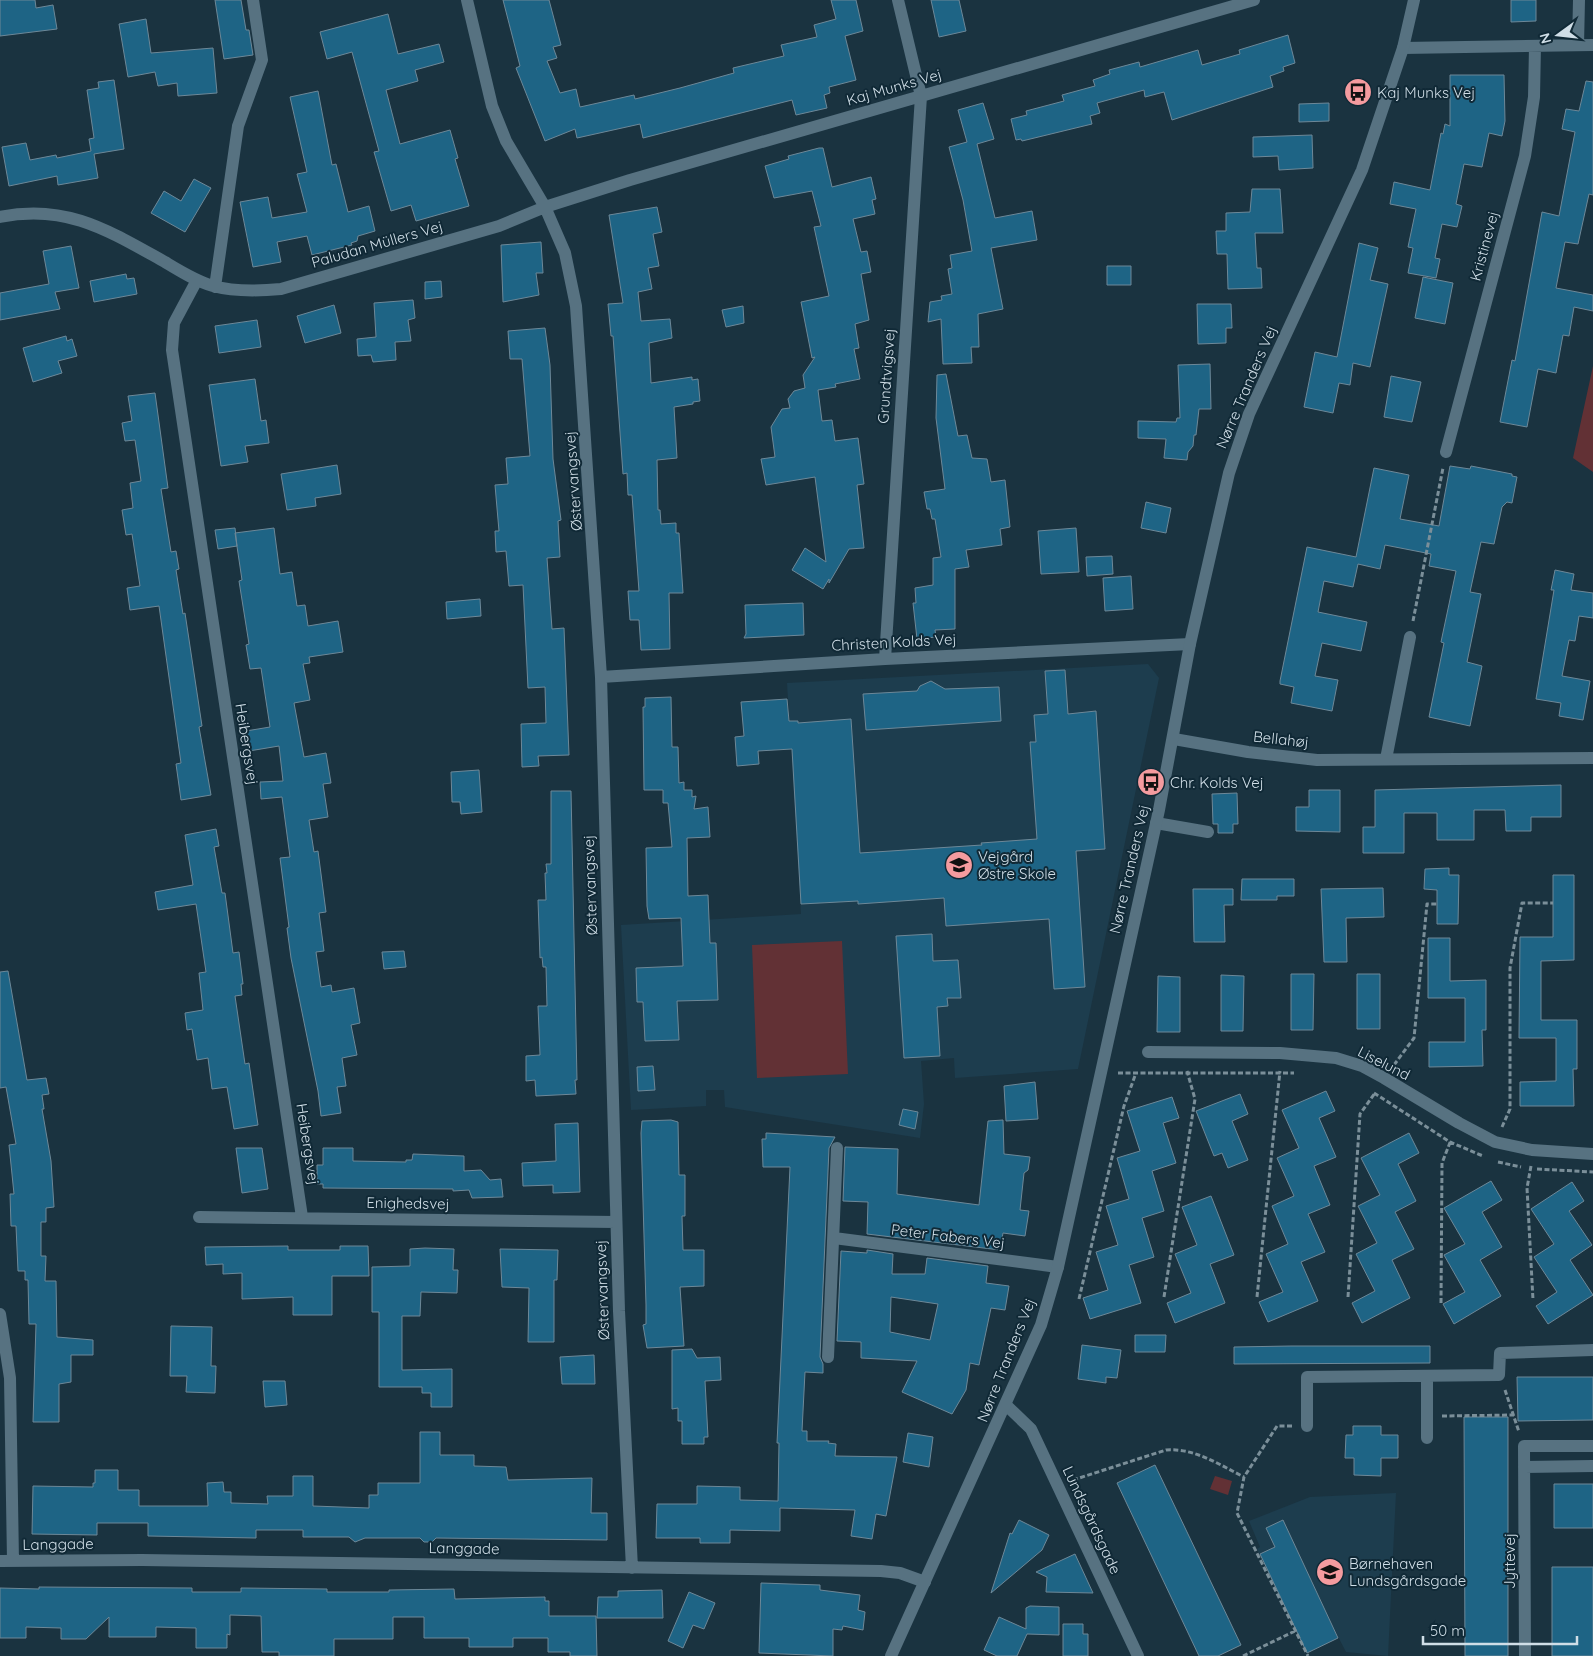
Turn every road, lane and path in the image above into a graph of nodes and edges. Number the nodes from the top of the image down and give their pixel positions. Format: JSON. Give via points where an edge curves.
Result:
{"nodes":[{"id":1,"x":252,"y":0,"type":"edge"},
{"id":2,"x":467,"y":0,"type":"edge"},
{"id":3,"x":898,"y":0,"type":"edge"},
{"id":4,"x":1254,"y":0,"type":"edge"},
{"id":5,"x":1414,"y":0,"type":"edge"},
{"id":6,"x":1578,"y":0,"type":"edge"},
{"id":7,"x":1578,"y":45,"type":"junction"},
{"id":8,"x":1593,"y":45,"type":"edge"},
{"id":9,"x":1535,"y":46,"type":"junction"},
{"id":10,"x":1403,"y":48,"type":"junction"},
{"id":11,"x":921,"y":96,"type":"junction"},
{"id":12,"x":545,"y":207,"type":"junction"},
{"id":13,"x":0,"y":217,"type":"edge"},
{"id":14,"x":197,"y":280,"type":"junction"},
{"id":15,"x":215,"y":287,"type":"junction"},
{"id":16,"x":1446,"y":452,"type":"joint"},
{"id":17,"x":1410,"y":636,"type":"joint"},
{"id":18,"x":1190,"y":644,"type":"junction"},
{"id":19,"x":885,"y":659,"type":"junction"},
{"id":20,"x":601,"y":677,"type":"junction"},
{"id":21,"x":1174,"y":739,"type":"junction"},
{"id":22,"x":1593,"y":758,"type":"edge"},
{"id":23,"x":1386,"y":759,"type":"junction"},
{"id":24,"x":1156,"y":822,"type":"junction"},
{"id":25,"x":1208,"y":832,"type":"dead end"},
{"id":26,"x":1553,"y":903,"type":"dead end"},
{"id":27,"x":1437,"y":904,"type":"dead end"},
{"id":28,"x":1148,"y":1052,"type":"dead end"},
{"id":29,"x":1188,"y":1052,"type":"junction"},
{"id":30,"x":1280,"y":1053,"type":"junction"},
{"id":31,"x":1280,"y":1072,"type":"junction"},
{"id":32,"x":1100,"y":1073,"type":"junction"},
{"id":33,"x":1136,"y":1073,"type":"junction"},
{"id":34,"x":1187,"y":1073,"type":"junction"},
{"id":35,"x":1298,"y":1073,"type":"dead end"},
{"id":36,"x":1384,"y":1078,"type":"junction"},
{"id":37,"x":1367,"y":1090,"type":"dead end"},
{"id":38,"x":1374,"y":1094,"type":"junction"},
{"id":39,"x":1460,"y":1124,"type":"junction"},
{"id":40,"x":1450,"y":1142,"type":"junction"},
{"id":41,"x":1495,"y":1142,"type":"junction"},
{"id":42,"x":837,"y":1148,"type":"dead end"},
{"id":43,"x":1532,"y":1150,"type":"junction"},
{"id":44,"x":1593,"y":1154,"type":"edge"},
{"id":45,"x":1484,"y":1157,"type":"dead end"},
{"id":46,"x":1492,"y":1160,"type":"dead end"},
{"id":47,"x":1531,"y":1168,"type":"junction"},
{"id":48,"x":1593,"y":1172,"type":"edge"},
{"id":49,"x":199,"y":1217,"type":"dead end"},
{"id":50,"x":302,"y":1217,"type":"junction"},
{"id":51,"x":616,"y":1222,"type":"junction"},
{"id":52,"x":834,"y":1238,"type":"junction"},
{"id":53,"x":1058,"y":1267,"type":"junction"},
{"id":54,"x":1257,"y":1296,"type":"dead end"},
{"id":55,"x":1164,"y":1297,"type":"dead end"},
{"id":56,"x":1348,"y":1297,"type":"dead end"},
{"id":57,"x":1079,"y":1299,"type":"dead end"},
{"id":58,"x":1533,"y":1300,"type":"dead end"},
{"id":59,"x":1441,"y":1303,"type":"dead end"},
{"id":60,"x":0,"y":1314,"type":"edge"},
{"id":61,"x":1593,"y":1350,"type":"edge"},
{"id":62,"x":828,"y":1357,"type":"dead end"},
{"id":63,"x":1499,"y":1374,"type":"junction"},
{"id":64,"x":1427,"y":1376,"type":"junction"},
{"id":65,"x":1006,"y":1405,"type":"junction"},
{"id":66,"x":1514,"y":1415,"type":"junction"},
{"id":67,"x":1427,"y":1417,"type":"junction"},
{"id":68,"x":1307,"y":1426,"type":"joint"},
{"id":69,"x":1426,"y":1438,"type":"dead end"},
{"id":70,"x":1524,"y":1446,"type":"junction"},
{"id":71,"x":1593,"y":1446,"type":"edge"},
{"id":72,"x":1593,"y":1466,"type":"edge"},
{"id":73,"x":1524,"y":1467,"type":"junction"},
{"id":74,"x":1244,"y":1477,"type":"junction"},
{"id":75,"x":1057,"y":1486,"type":"junction"},
{"id":76,"x":0,"y":1561,"type":"edge"},
{"id":77,"x":13,"y":1561,"type":"junction"},
{"id":78,"x":632,"y":1568,"type":"junction"},
{"id":79,"x":925,"y":1582,"type":"junction"},
{"id":80,"x":1295,"y":1631,"type":"junction"},
{"id":81,"x":891,"y":1656,"type":"edge"},
{"id":82,"x":1138,"y":1656,"type":"edge"},
{"id":83,"x":1243,"y":1656,"type":"edge"},
{"id":84,"x":1308,"y":1656,"type":"edge"},
{"id":85,"x":1525,"y":1656,"type":"edge"}],
"edges":[{"from":1,"to":15,"type":"street","via":[[262,60],[238,126]]},
{"from":2,"to":12,"type":"street","name":"Østervangsvej","via":[[492,106],[506,141]]},
{"from":3,"to":11,"type":"street","name":"Grundtvigsvej"},
{"from":4,"to":11,"type":"street","name":"Kaj Munks Vej"},
{"from":5,"to":10,"type":"street","name":"Nørre Tranders Vej"},
{"from":6,"to":7,"type":"street"},
{"from":7,"to":8,"type":"street"},
{"from":7,"to":9,"type":"street"},
{"from":9,"to":10,"type":"street"},
{"from":9,"to":16,"type":"street","name":"Kristinevej","via":[[1534,97],[1525,156]]},
{"from":10,"to":18,"type":"street","name":"Nørre Tranders Vej","via":[[1362,170],[1246,422],[1229,473]]},
{"from":11,"to":12,"type":"street","name":"Kaj Munks Vej"},
{"from":11,"to":19,"type":"street","name":"Grundtvigsvej"},
{"from":12,"to":15,"type":"street","name":"Paludan Müllers Vej","via":[[499,226],[281,289],[251,291]]},
{"from":12,"to":20,"type":"street","name":"Østervangsvej","via":[[565,253],[576,306]]},
{"from":13,"to":14,"type":"street","name":"Paludan Müllers Vej","via":[[49,213],[74,218],[106,229]]},
{"from":14,"to":15,"type":"street","name":"Paludan Müllers Vej"},
{"from":14,"to":50,"type":"street","name":"Heibergsvej","via":[[174,323],[172,350]]},
{"from":16,"to":17,"type":"path"},
{"from":17,"to":23,"type":"street"},
{"from":18,"to":19,"type":"street","name":"Christen Kolds Vej"},
{"from":18,"to":21,"type":"street","name":"Nørre Tranders Vej"},
{"from":19,"to":20,"type":"street","name":"Christen Kolds Vej"},
{"from":20,"to":51,"type":"street","name":"Østervangsvej"},
{"from":21,"to":23,"type":"street","name":"Bellahøj","via":[[1317,760]]},
{"from":21,"to":24,"type":"street","name":"Nørre Tranders Vej"},
{"from":22,"to":23,"type":"street","name":"Bellahøj"},
{"from":24,"to":25,"type":"street"},
{"from":24,"to":32,"type":"street","name":"Nørre Tranders Vej"},
{"from":26,"to":41,"type":"path","via":[[1522,903],[1510,968],[1510,1109]]},
{"from":27,"to":36,"type":"path","via":[[1427,904],[1414,1038]]},
{"from":28,"to":29,"type":"street","name":"Liselund"},
{"from":29,"to":30,"type":"street","name":"Liselund"},
{"from":29,"to":34,"type":"path"},
{"from":30,"to":31,"type":"path"},
{"from":30,"to":36,"type":"street","name":"Liselund","via":[[1336,1058],[1362,1066]]},
{"from":31,"to":34,"type":"path"},
{"from":31,"to":35,"type":"path"},
{"from":31,"to":54,"type":"path"},
{"from":32,"to":33,"type":"path"},
{"from":32,"to":53,"type":"street","name":"Nørre Tranders Vej"},
{"from":33,"to":34,"type":"path"},
{"from":33,"to":57,"type":"path","via":[[1124,1106]]},
{"from":34,"to":55,"type":"path","via":[[1195,1100]]},
{"from":36,"to":38,"type":"path"},
{"from":36,"to":39,"type":"street","name":"Liselund"},
{"from":37,"to":38,"type":"path"},
{"from":38,"to":40,"type":"path"},
{"from":38,"to":56,"type":"path","via":[[1360,1114]]},
{"from":39,"to":40,"type":"path"},
{"from":39,"to":41,"type":"street","name":"Liselund"},
{"from":40,"to":45,"type":"path"},
{"from":40,"to":59,"type":"path","via":[[1442,1163]]},
{"from":41,"to":43,"type":"street","name":"Liselund"},
{"from":42,"to":52,"type":"street"},
{"from":43,"to":44,"type":"street","name":"Liselund"},
{"from":43,"to":47,"type":"path"},
{"from":46,"to":47,"type":"path"},
{"from":47,"to":48,"type":"path"},
{"from":47,"to":58,"type":"path","via":[[1527,1188]]},
{"from":49,"to":50,"type":"street","name":"Enighedsvej"},
{"from":50,"to":51,"type":"street","name":"Enighedsvej"},
{"from":51,"to":78,"type":"street","name":"Østervangsvej"},
{"from":52,"to":53,"type":"street","name":"Peter Fabers Vej"},
{"from":52,"to":62,"type":"street"},
{"from":53,"to":65,"type":"street","name":"Nørre Tranders Vej","via":[[1041,1325]]},
{"from":60,"to":77,"type":"street","via":[[10,1378]]},
{"from":61,"to":63,"type":"street","via":[[1500,1353]]},
{"from":63,"to":64,"type":"street"},
{"from":63,"to":66,"type":"path"},
{"from":64,"to":67,"type":"street"},
{"from":64,"to":68,"type":"street","via":[[1307,1377]]},
{"from":65,"to":75,"type":"street","name":"Lundsgårdsgade","via":[[1031,1430]]},
{"from":65,"to":79,"type":"street","name":"Nørre Tranders Vej"},
{"from":66,"to":67,"type":"path"},
{"from":66,"to":70,"type":"path"},
{"from":67,"to":69,"type":"street"},
{"from":68,"to":74,"type":"path","via":[[1277,1426]]},
{"from":70,"to":71,"type":"street"},
{"from":70,"to":73,"type":"street","name":"Jyttevej"},
{"from":72,"to":73,"type":"street"},
{"from":73,"to":85,"type":"street","name":"Jyttevej"},
{"from":74,"to":75,"type":"path","via":[[1181,1448]]},
{"from":74,"to":80,"type":"path","via":[[1237,1513]]},
{"from":75,"to":82,"type":"street","name":"Lundsgårdsgade"},
{"from":76,"to":77,"type":"street","name":"Langgade"},
{"from":77,"to":78,"type":"street","name":"Langgade"},
{"from":78,"to":79,"type":"street","name":"Langgade","via":[[881,1571],[900,1573]]},
{"from":79,"to":81,"type":"street","name":"Nørre Tranders Vej"},
{"from":80,"to":83,"type":"path"},
{"from":80,"to":84,"type":"path"}]}
